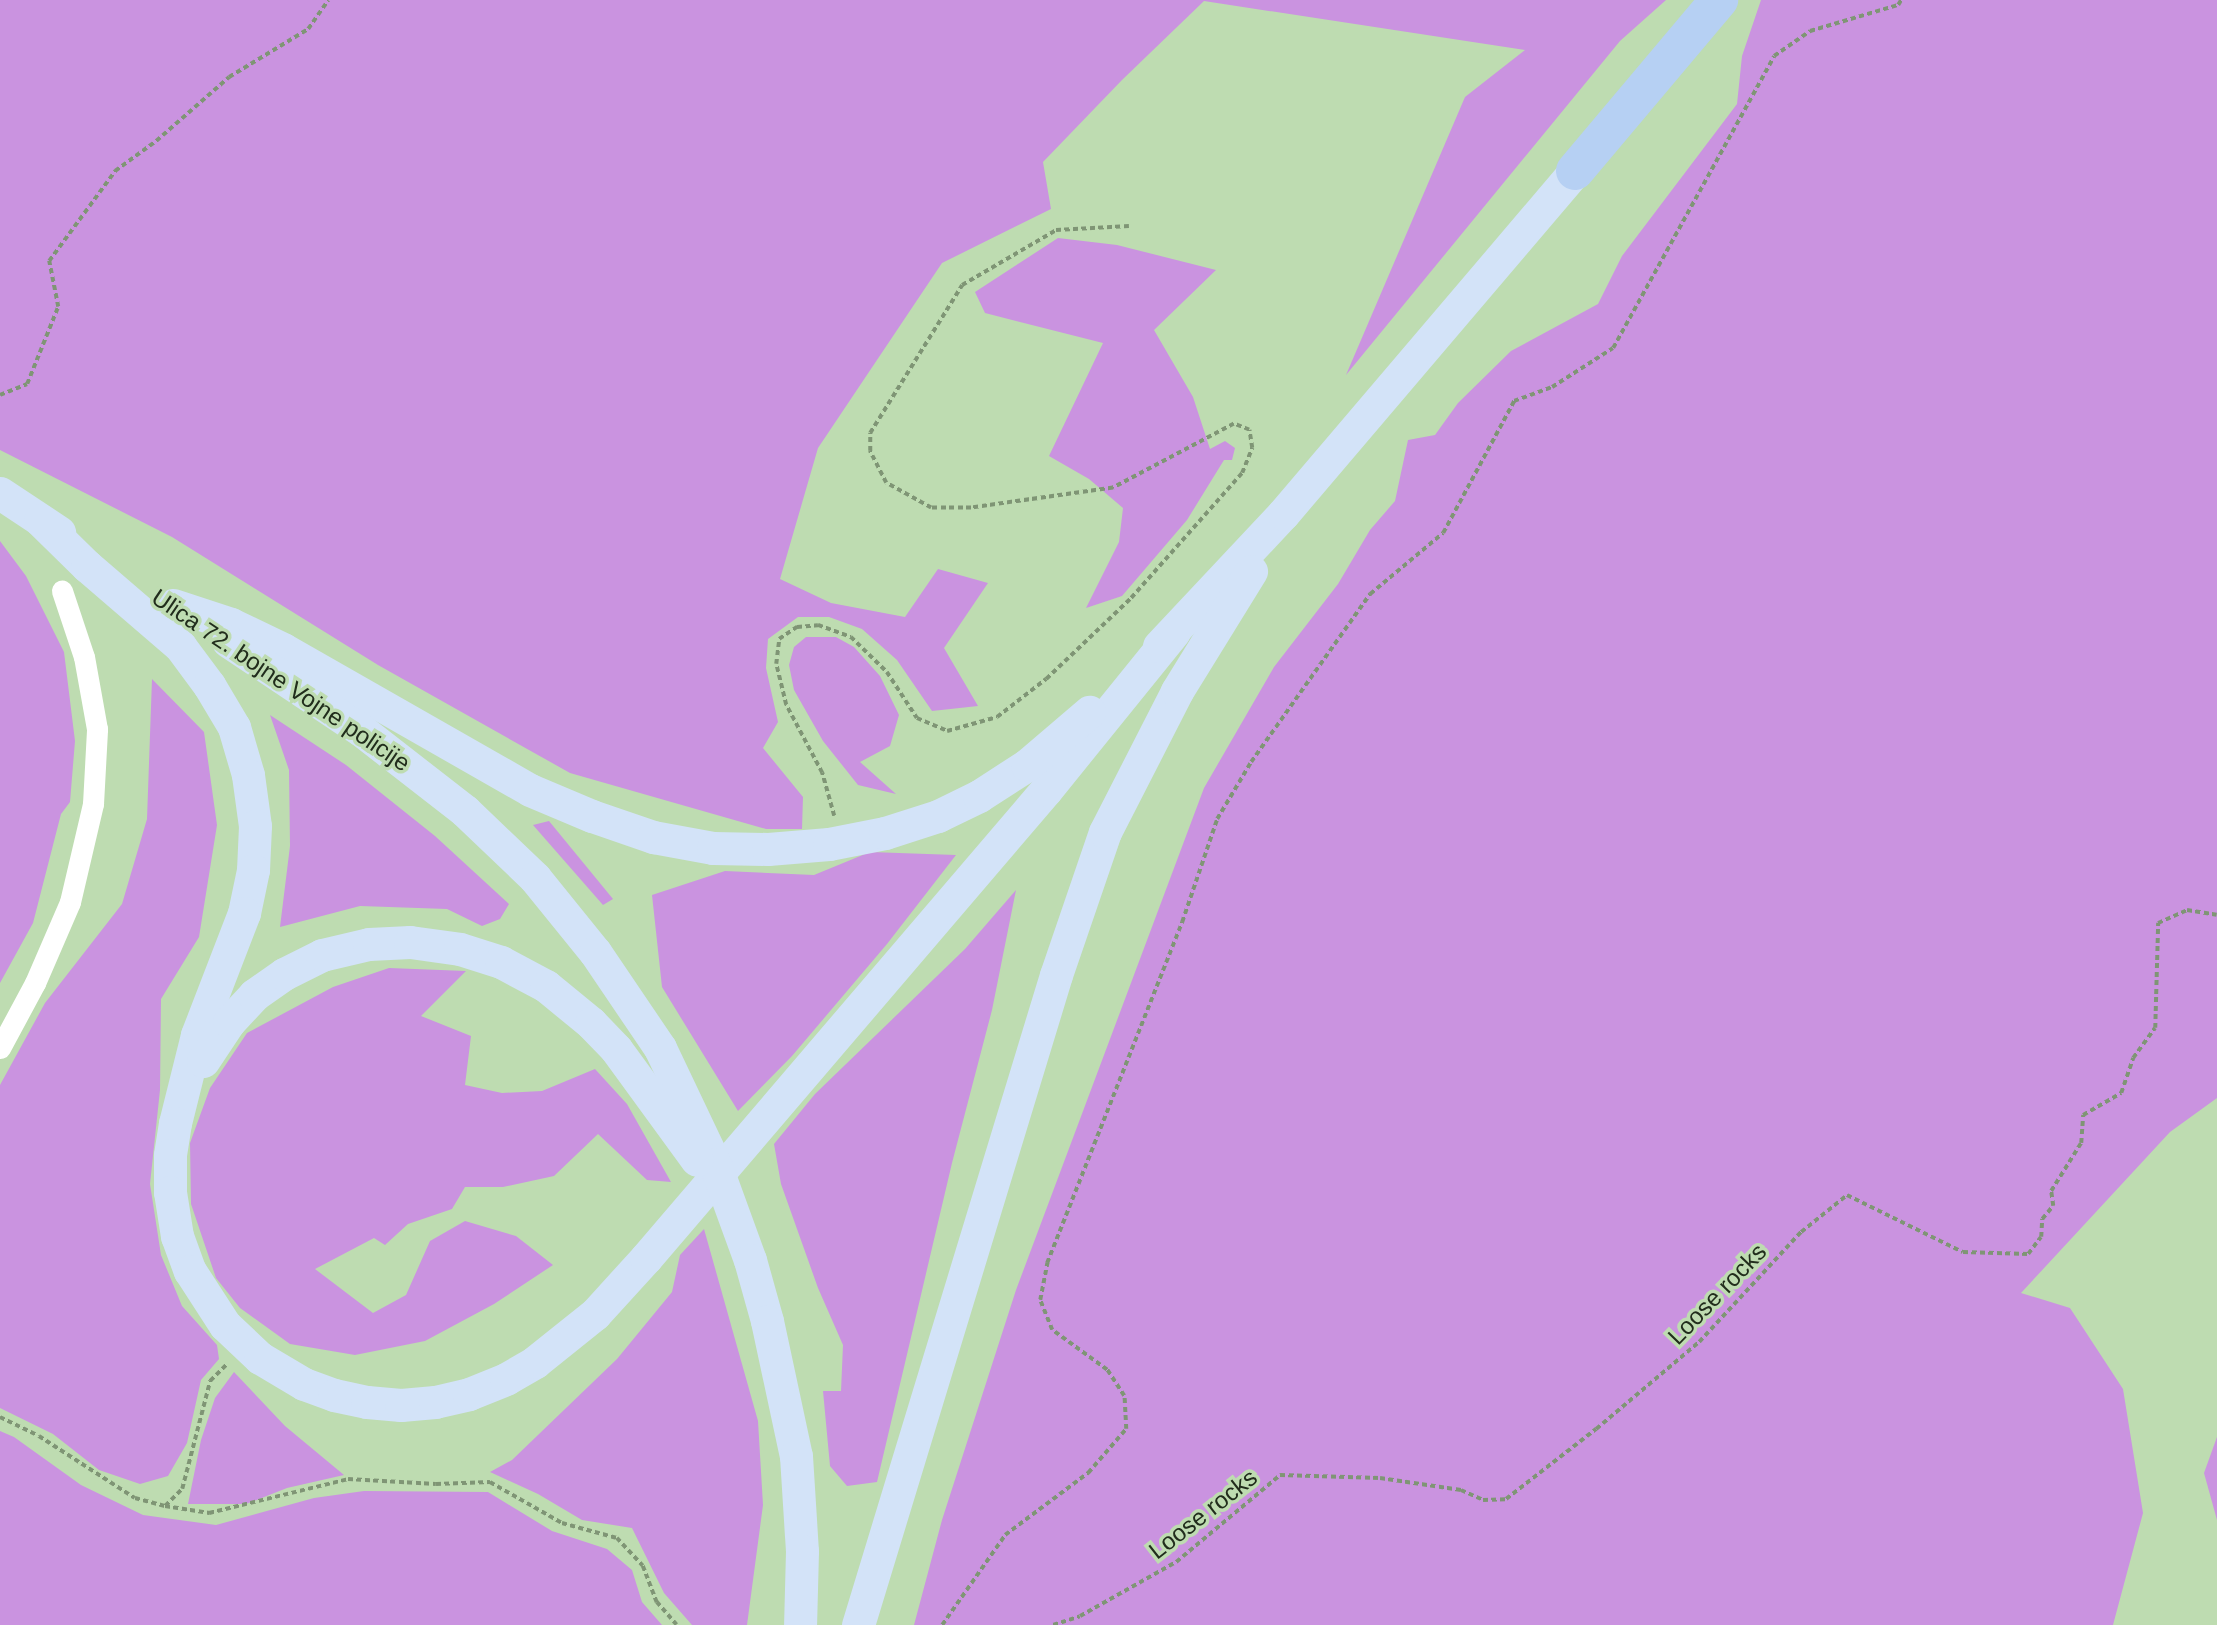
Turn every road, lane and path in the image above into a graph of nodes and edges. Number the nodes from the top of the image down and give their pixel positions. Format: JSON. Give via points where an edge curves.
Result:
{"nodes":[{"id":1,"x":328,"y":0,"type":"edge"},
{"id":2,"x":1719,"y":0,"type":"edge"},
{"id":3,"x":1901,"y":0,"type":"edge"},
{"id":4,"x":1575,"y":171,"type":"joint"},
{"id":5,"x":1129,"y":226,"type":"dead end"},
{"id":6,"x":0,"y":395,"type":"edge"},
{"id":7,"x":0,"y":494,"type":"edge"},
{"id":8,"x":1283,"y":514,"type":"junction"},
{"id":9,"x":40,"y":520,"type":"junction"},
{"id":10,"x":62,"y":591,"type":"dead end"},
{"id":11,"x":173,"y":605,"type":"junction"},
{"id":12,"x":1174,"y":632,"type":"junction"},
{"id":13,"x":841,"y":842,"type":"junction"},
{"id":14,"x":2217,"y":915,"type":"edge"},
{"id":15,"x":0,"y":1048,"type":"edge"},
{"id":16,"x":183,"y":1093,"type":"junction"},
{"id":17,"x":734,"y":1216,"type":"junction"},
{"id":18,"x":226,"y":1365,"type":"dead end"},
{"id":19,"x":0,"y":1417,"type":"edge"},
{"id":20,"x":165,"y":1506,"type":"junction"},
{"id":21,"x":677,"y":1625,"type":"edge"},
{"id":22,"x":800,"y":1625,"type":"edge"},
{"id":23,"x":858,"y":1625,"type":"edge"},
{"id":24,"x":942,"y":1625,"type":"edge"},
{"id":25,"x":1053,"y":1625,"type":"edge"}],
"edges":[{"from":1,"to":6,"type":"path","via":[[308,29],[229,77],[115,172],[49,261],[58,307],[27,384]]},
{"from":2,"to":4,"type":"highway"},
{"from":3,"to":24,"type":"path","via":[[1898,5],[1810,31],[1774,56],[1613,348],[1552,387],[1514,401],[1443,533],[1370,594],[1251,762],[1217,819],[1182,922],[1047,1263],[1040,1300],[1052,1330],[1107,1370],[1124,1396],[1126,1429],[1088,1473],[1005,1535]]},
{"from":4,"to":8,"type":"main road"},
{"from":5,"to":13,"type":"path","via":[[1056,230],[961,285],[870,433],[870,451],[887,483],[931,508],[971,508],[1113,488],[1234,424],[1249,430],[1252,448],[1241,472],[1131,598],[1046,679],[997,717],[947,732],[917,718],[887,672],[851,637],[818,625],[797,627],[779,639],[776,664],[786,705],[822,773]]},
{"from":7,"to":9,"type":"main road","name":"Ulica 72. bojne Vojne policije"},
{"from":8,"to":12,"type":"main road"},
{"from":8,"to":23,"type":"main road","via":[[1177,691],[1105,832],[1056,975]]},
{"from":9,"to":11,"type":"main road","name":"Ulica 72. bojne Vojne policije"},
{"from":9,"to":16,"type":"main road","via":[[180,646],[234,727],[248,775],[255,826],[253,870],[244,914],[197,1035]]},
{"from":10,"to":15,"type":"street","via":[[84,657],[97,729],[93,804],[70,902]]},
{"from":11,"to":13,"type":"main road","via":[[231,624],[283,649],[530,790],[592,816],[653,837],[713,848],[768,849]]},
{"from":11,"to":17,"type":"main road","name":"Ulica 72. bojne Vojne policije","via":[[361,730],[465,811],[535,878],[595,952],[660,1048],[697,1119]]},
{"from":12,"to":13,"type":"main road","via":[[1070,730],[979,796],[938,816]]},
{"from":12,"to":16,"type":"main road","via":[[1102,723],[646,1258],[566,1340],[506,1379],[469,1394],[401,1405],[334,1395],[281,1372],[244,1344],[206,1300],[177,1236],[170,1155]]},
{"from":14,"to":25,"type":"path","name":"Loose rocks","via":[[2187,910],[2158,923],[2155,1028],[2133,1059],[2120,1093],[2083,1115],[2081,1143],[2051,1191],[2053,1206],[2042,1219],[2041,1237],[2028,1254],[1963,1252],[1847,1195],[1801,1232],[1699,1342],[1506,1499],[1483,1500],[1461,1490],[1380,1478],[1280,1475],[1176,1562],[1080,1616]]},
{"from":16,"to":17,"type":"main road","via":[[229,1021],[254,995],[284,974],[323,955],[369,944],[411,942],[460,949],[501,962],[546,986],[591,1023],[677,1130]]},
{"from":17,"to":22,"type":"main road","name":"Ulica 72. bojne Vojne policije","via":[[767,1321],[796,1456],[803,1551]]},
{"from":18,"to":20,"type":"path","via":[[210,1381],[182,1489]]},
{"from":19,"to":20,"type":"path","via":[[39,1436],[135,1498]]},
{"from":20,"to":21,"type":"path","via":[[209,1513],[348,1479],[436,1485],[490,1482],[562,1523],[617,1538],[643,1566],[657,1602]]}]}
